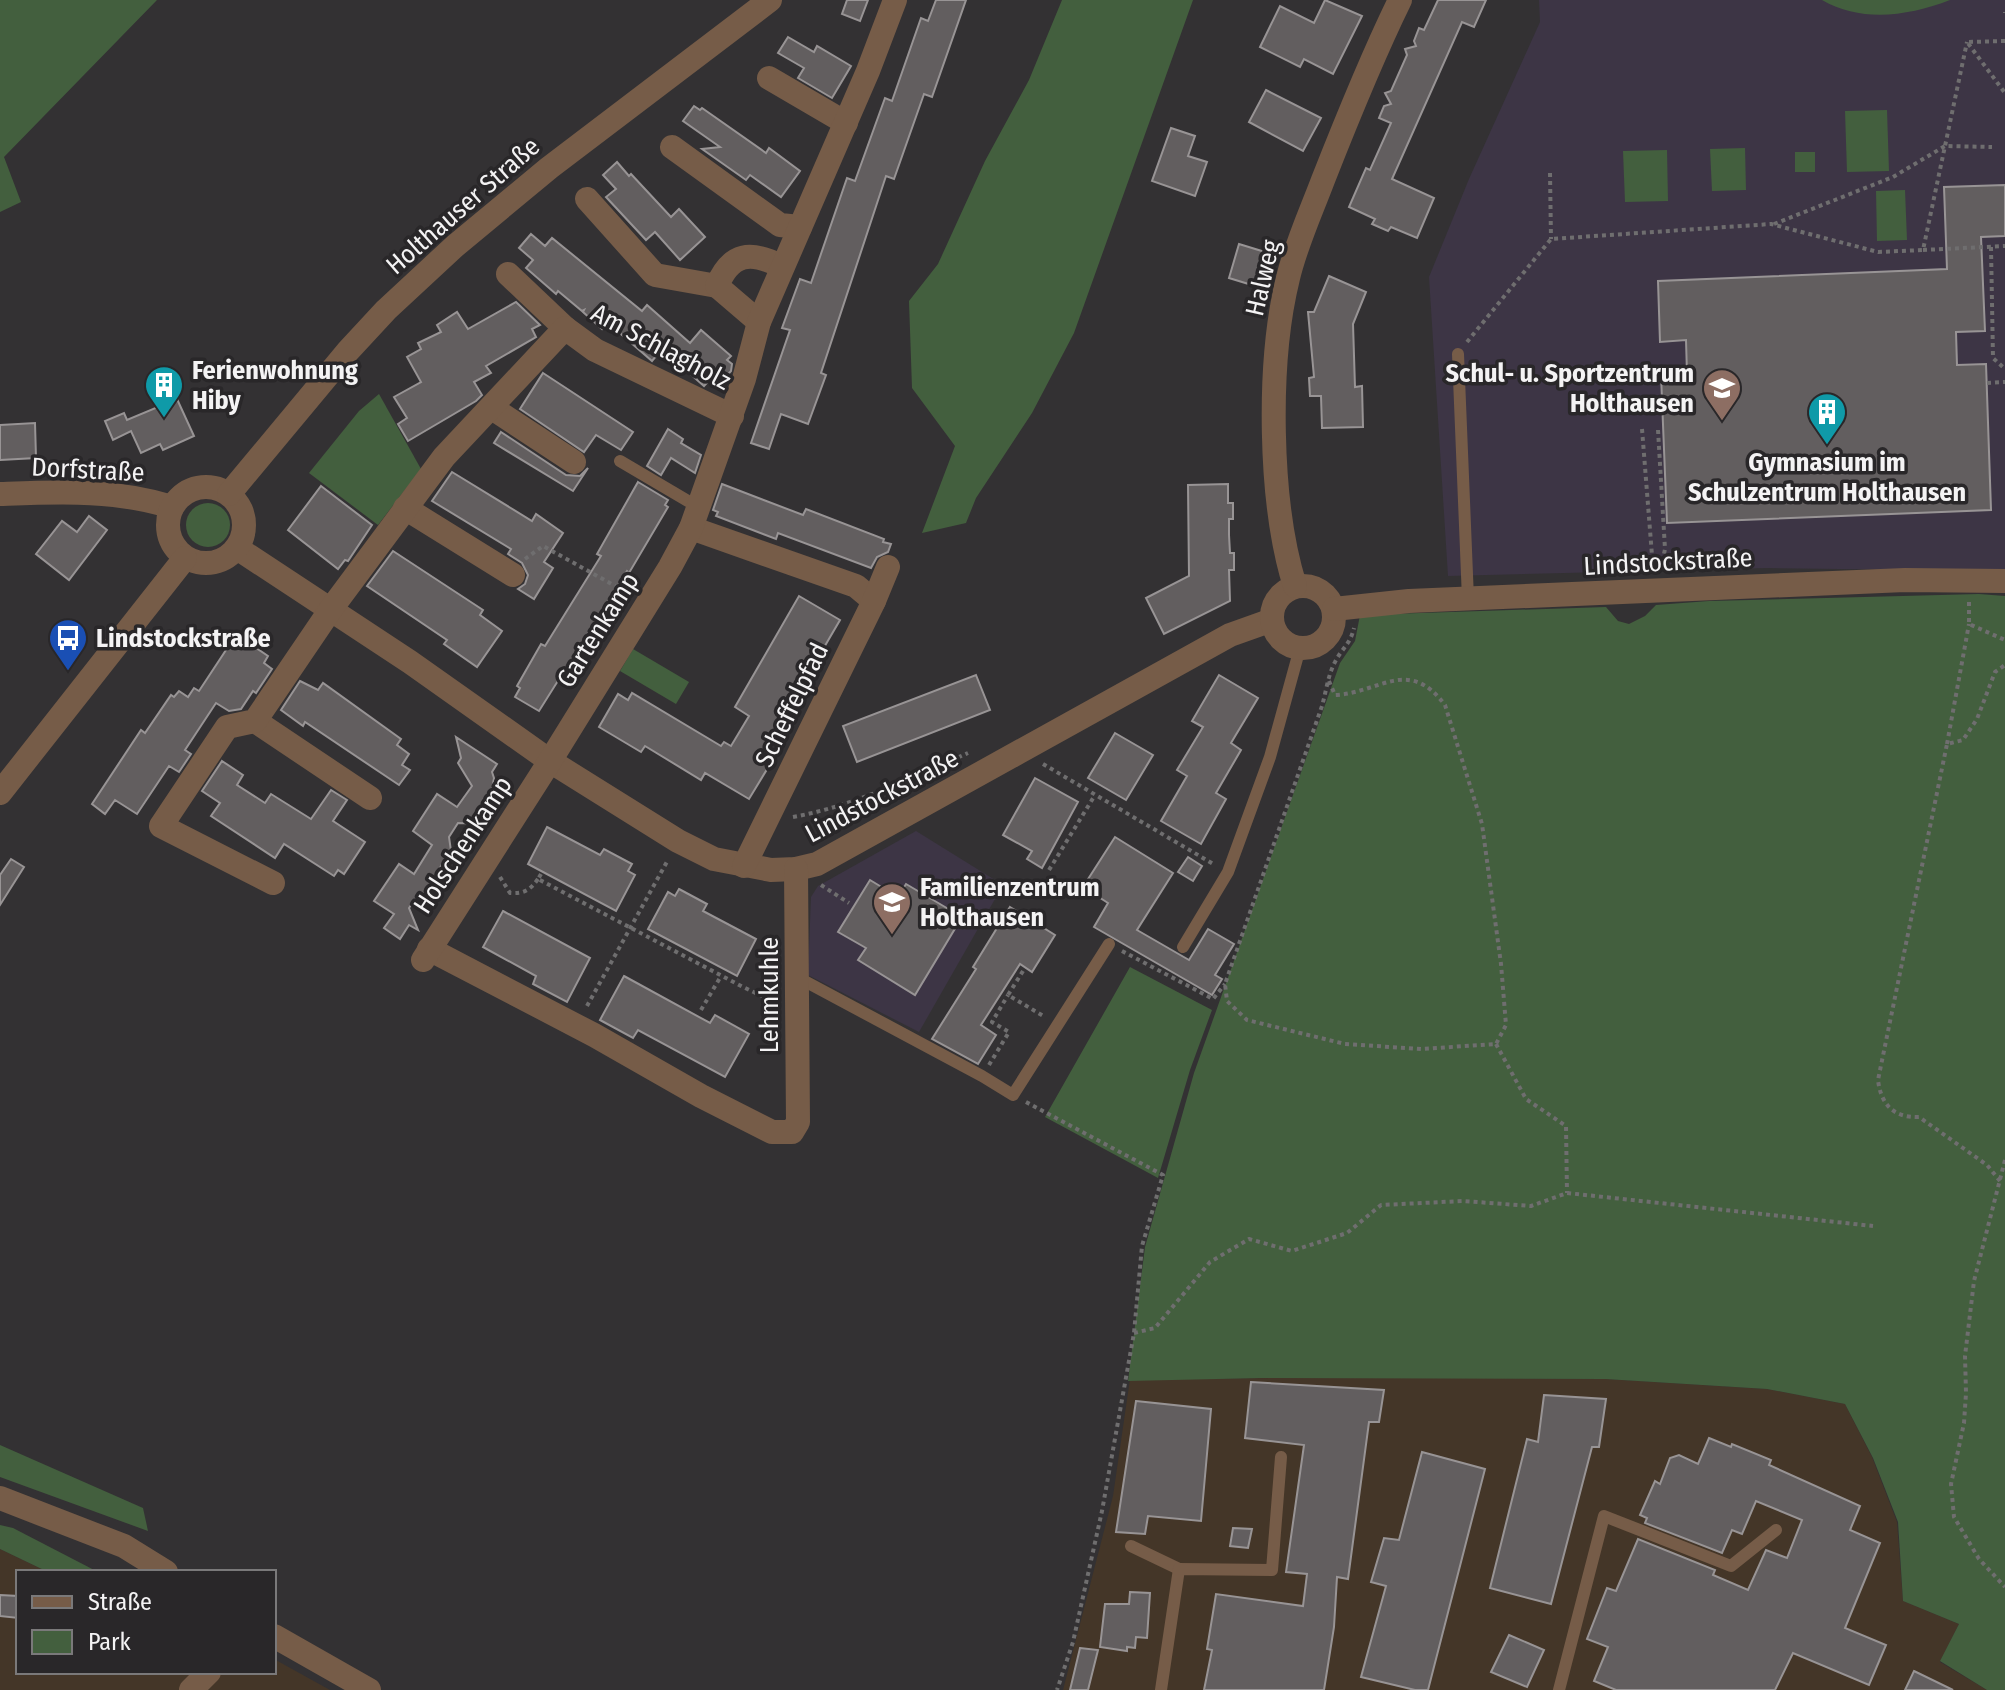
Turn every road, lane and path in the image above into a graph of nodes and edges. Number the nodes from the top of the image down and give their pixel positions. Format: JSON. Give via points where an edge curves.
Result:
{"nodes":[{"id":1,"x":770,"y":0,"type":"edge"},
{"id":2,"x":895,"y":0,"type":"edge"},
{"id":3,"x":1400,"y":0,"type":"edge"},
{"id":4,"x":2005,"y":41,"type":"edge"},
{"id":5,"x":1967,"y":42,"type":"junction"},
{"id":6,"x":769,"y":78,"type":"dead end"},
{"id":7,"x":2005,"y":93,"type":"edge"},
{"id":8,"x":846,"y":123,"type":"junction"},
{"id":9,"x":1945,"y":146,"type":"junction"},
{"id":10,"x":672,"y":147,"type":"dead end"},
{"id":11,"x":1992,"y":147,"type":"dead end"},
{"id":12,"x":1550,"y":173,"type":"dead end"},
{"id":13,"x":587,"y":199,"type":"dead end"},
{"id":14,"x":1771,"y":224,"type":"junction"},
{"id":15,"x":800,"y":227,"type":"junction"},
{"id":16,"x":1551,"y":239,"type":"junction"},
{"id":17,"x":2005,"y":246,"type":"edge"},
{"id":18,"x":1991,"y":247,"type":"junction"},
{"id":19,"x":1923,"y":250,"type":"junction"},
{"id":20,"x":781,"y":266,"type":"junction"},
{"id":21,"x":508,"y":274,"type":"dead end"},
{"id":22,"x":717,"y":286,"type":"junction"},
{"id":23,"x":759,"y":322,"type":"junction"},
{"id":24,"x":565,"y":328,"type":"junction"},
{"id":25,"x":1458,"y":354,"type":"joint"},
{"id":26,"x":2005,"y":369,"type":"edge"},
{"id":27,"x":2005,"y":382,"type":"edge"},
{"id":28,"x":1987,"y":383,"type":"dead end"},
{"id":29,"x":492,"y":408,"type":"junction"},
{"id":30,"x":732,"y":416,"type":"junction"},
{"id":31,"x":1642,"y":429,"type":"dead end"},
{"id":32,"x":1658,"y":430,"type":"dead end"},
{"id":33,"x":620,"y":461,"type":"dead end"},
{"id":34,"x":574,"y":462,"type":"dead end"},
{"id":35,"x":0,"y":494,"type":"edge"},
{"id":36,"x":229,"y":494,"type":"junction"},
{"id":37,"x":172,"y":507,"type":"junction"},
{"id":38,"x":405,"y":508,"type":"junction"},
{"id":39,"x":694,"y":518,"type":"junction"},
{"id":40,"x":237,"y":548,"type":"junction"},
{"id":41,"x":185,"y":558,"type":"junction"},
{"id":42,"x":888,"y":567,"type":"dead end"},
{"id":43,"x":513,"y":575,"type":"joint"},
{"id":44,"x":1971,"y":580,"type":"junction"},
{"id":45,"x":2005,"y":581,"type":"edge"},
{"id":46,"x":1295,"y":586,"type":"junction"},
{"id":47,"x":1656,"y":590,"type":"junction"},
{"id":48,"x":1468,"y":599,"type":"junction"},
{"id":49,"x":874,"y":601,"type":"junction"},
{"id":50,"x":647,"y":603,"type":"junction"},
{"id":51,"x":1359,"y":606,"type":"junction"},
{"id":52,"x":331,"y":609,"type":"junction"},
{"id":53,"x":1334,"y":609,"type":"junction"},
{"id":54,"x":1272,"y":620,"type":"junction"},
{"id":55,"x":1969,"y":624,"type":"junction"},
{"id":56,"x":2005,"y":640,"type":"edge"},
{"id":57,"x":1300,"y":648,"type":"junction"},
{"id":58,"x":2005,"y":665,"type":"edge"},
{"id":59,"x":1329,"y":681,"type":"junction"},
{"id":60,"x":255,"y":721,"type":"junction"},
{"id":61,"x":1947,"y":744,"type":"junction"},
{"id":62,"x":977,"y":748,"type":"dead end"},
{"id":63,"x":1023,"y":752,"type":"junction"},
{"id":64,"x":550,"y":761,"type":"junction"},
{"id":65,"x":0,"y":793,"type":"edge"},
{"id":66,"x":1095,"y":795,"type":"junction"},
{"id":67,"x":370,"y":798,"type":"dead end"},
{"id":68,"x":766,"y":821,"type":"junction"},
{"id":69,"x":678,"y":841,"type":"junction"},
{"id":70,"x":494,"y":850,"type":"junction"},
{"id":71,"x":744,"y":866,"type":"junction"},
{"id":72,"x":796,"y":869,"type":"junction"},
{"id":73,"x":1049,"y":870,"type":"dead end"},
{"id":74,"x":1228,"y":872,"type":"junction"},
{"id":75,"x":273,"y":883,"type":"dead end"},
{"id":76,"x":630,"y":929,"type":"junction"},
{"id":77,"x":1109,"y":944,"type":"joint"},
{"id":78,"x":1183,"y":947,"type":"dead end"},
{"id":79,"x":1023,"y":971,"type":"dead end"},
{"id":80,"x":721,"y":976,"type":"junction"},
{"id":81,"x":1225,"y":984,"type":"junction"},
{"id":82,"x":797,"y":985,"type":"junction"},
{"id":83,"x":1008,"y":995,"type":"junction"},
{"id":84,"x":701,"y":1010,"type":"dead end"},
{"id":85,"x":1058,"y":1024,"type":"junction"},
{"id":86,"x":576,"y":1026,"type":"junction"},
{"id":87,"x":1496,"y":1044,"type":"junction"},
{"id":88,"x":982,"y":1076,"type":"junction"},
{"id":89,"x":1013,"y":1095,"type":"junction"},
{"id":90,"x":2005,"y":1160,"type":"edge"},
{"id":91,"x":2000,"y":1181,"type":"junction"},
{"id":92,"x":1567,"y":1193,"type":"junction"},
{"id":93,"x":1873,"y":1226,"type":"dead end"},
{"id":94,"x":1134,"y":1333,"type":"junction"},
{"id":95,"x":1281,"y":1457,"type":"dead end"},
{"id":96,"x":0,"y":1498,"type":"edge"},
{"id":97,"x":1776,"y":1530,"type":"dead end"},
{"id":98,"x":1131,"y":1546,"type":"dead end"},
{"id":99,"x":157,"y":1569,"type":"edge"},
{"id":100,"x":1179,"y":1569,"type":"junction"},
{"id":101,"x":2005,"y":1587,"type":"edge"},
{"id":102,"x":276,"y":1637,"type":"edge"},
{"id":103,"x":207,"y":1674,"type":"edge"},
{"id":104,"x":191,"y":1690,"type":"edge"},
{"id":105,"x":369,"y":1690,"type":"edge"},
{"id":106,"x":1057,"y":1690,"type":"edge"},
{"id":107,"x":1161,"y":1690,"type":"edge"},
{"id":108,"x":1559,"y":1690,"type":"edge"}],
"edges":[{"from":1,"to":36,"type":"street","name":"Holthauser Straße","via":[[549,168],[436,263],[348,351]]},
{"from":2,"to":8,"type":"street","name":"Gartenkamp"},
{"from":3,"to":46,"type":"street","name":"Halweg","via":[[1352,105],[1301,239],[1281,314],[1274,445],[1280,520]]},
{"from":4,"to":5,"type":"path"},
{"from":5,"to":7,"type":"path"},
{"from":5,"to":9,"type":"path"},
{"from":6,"to":8,"type":"street"},
{"from":8,"to":15,"type":"street","name":"Gartenkamp"},
{"from":9,"to":11,"type":"path"},
{"from":9,"to":14,"type":"path","via":[[1893,177]]},
{"from":9,"to":19,"type":"path"},
{"from":10,"to":15,"type":"street","via":[[780,225]]},
{"from":12,"to":16,"type":"path"},
{"from":13,"to":22,"type":"street","via":[[655,275]]},
{"from":14,"to":16,"type":"path"},
{"from":14,"to":19,"type":"path","via":[[1878,252]]},
{"from":15,"to":20,"type":"street","name":"Gartenkamp"},
{"from":16,"to":25,"type":"path"},
{"from":17,"to":18,"type":"path"},
{"from":18,"to":19,"type":"path"},
{"from":18,"to":26,"type":"path","via":[[1993,358]]},
{"from":20,"to":22,"type":"street","via":[[759,255],[745,256],[724,270]]},
{"from":20,"to":23,"type":"street","name":"Gartenkamp"},
{"from":21,"to":24,"type":"street","name":"Am Schlagholz"},
{"from":22,"to":23,"type":"street"},
{"from":23,"to":30,"type":"street","name":"Gartenkamp"},
{"from":24,"to":29,"type":"street","name":"Am Schlagholz"},
{"from":24,"to":30,"type":"street","name":"Am Schlagholz","via":[[595,350]]},
{"from":25,"to":48,"type":"lane"},
{"from":27,"to":28,"type":"path"},
{"from":29,"to":34,"type":"street"},
{"from":29,"to":38,"type":"street","name":"Am Schlagholz","via":[[444,457]]},
{"from":30,"to":39,"type":"street","name":"Gartenkamp"},
{"from":31,"to":47,"type":"path"},
{"from":32,"to":47,"type":"path","via":[[1665,549]]},
{"from":33,"to":39,"type":"lane"},
{"from":35,"to":37,"type":"street","name":"Dorfstraße","via":[[101,493]]},
{"from":36,"to":37,"type":"street","via":[[198,487]]},
{"from":36,"to":40,"type":"street","via":[[245,520]]},
{"from":37,"to":41,"type":"street","via":[[169,535]]},
{"from":38,"to":43,"type":"street"},
{"from":38,"to":52,"type":"street","name":"Am Schlagholz"},
{"from":39,"to":49,"type":"street","via":[[856,586]]},
{"from":39,"to":50,"type":"street","name":"Gartenkamp"},
{"from":40,"to":41,"type":"street","via":[[219,562]]},
{"from":40,"to":52,"type":"street","name":"Lindstockstraße"},
{"from":41,"to":65,"type":"street"},
{"from":42,"to":49,"type":"street","name":"Scheffelpfad"},
{"from":43,"to":50,"type":"path","via":[[529,553],[543,546]]},
{"from":44,"to":45,"type":"street","name":"Lindstockstraße"},
{"from":44,"to":47,"type":"street","name":"Lindstockstraße"},
{"from":44,"to":55,"type":"path"},
{"from":46,"to":53,"type":"street","via":[[1324,592]]},
{"from":46,"to":54,"type":"street","via":[[1274,604]]},
{"from":47,"to":48,"type":"street","name":"Lindstockstraße"},
{"from":48,"to":51,"type":"street","name":"Lindstockstraße"},
{"from":49,"to":68,"type":"street","name":"Scheffelpfad"},
{"from":50,"to":64,"type":"street","name":"Gartenkamp"},
{"from":51,"to":53,"type":"street","name":"Lindstockstraße"},
{"from":51,"to":59,"type":"path","via":[[1350,643],[1335,661]]},
{"from":52,"to":60,"type":"street","name":"Am Schlagholz"},
{"from":52,"to":64,"type":"street","name":"Lindstockstraße"},
{"from":53,"to":57,"type":"street","via":[[1328,637],[1311,648]]},
{"from":54,"to":57,"type":"street","via":[[1278,636]]},
{"from":54,"to":63,"type":"street","name":"Lindstockstraße","via":[[1230,635]]},
{"from":55,"to":56,"type":"path"},
{"from":55,"to":61,"type":"path"},
{"from":57,"to":74,"type":"lane","via":[[1270,757]]},
{"from":58,"to":61,"type":"path","via":[[1995,672],[1963,740]]},
{"from":59,"to":81,"type":"path"},
{"from":59,"to":87,"type":"path","via":[[1335,695],[1345,695],[1395,680],[1413,681],[1433,688],[1445,705],[1482,824],[1506,1025]]},
{"from":60,"to":67,"type":"street"},
{"from":60,"to":75,"type":"street","via":[[227,727],[161,826]]},
{"from":61,"to":91,"type":"path","via":[[1878,1080],[1880,1095],[1892,1112],[1919,1117],[1987,1165]]},
{"from":62,"to":68,"type":"path","via":[[847,803]]},
{"from":63,"to":66,"type":"path"},
{"from":63,"to":72,"type":"street","name":"Lindstockstraße","via":[[817,864]]},
{"from":64,"to":69,"type":"street","name":"Lindstockstraße"},
{"from":64,"to":70,"type":"street","name":"Holschenkamp"},
{"from":66,"to":73,"type":"path"},
{"from":66,"to":74,"type":"path"},
{"from":68,"to":71,"type":"street","name":"Scheffelpfad"},
{"from":69,"to":71,"type":"street","name":"Lindstockstraße","via":[[714,859]]},
{"from":69,"to":76,"type":"path"},
{"from":70,"to":76,"type":"path","via":[[502,884],[510,893],[532,888],[540,876]]},
{"from":70,"to":86,"type":"street","name":"Holschenkamp","via":[[426,955]]},
{"from":71,"to":72,"type":"street","name":"Lindstockstraße"},
{"from":72,"to":82,"type":"street","name":"Lehmkuhle"},
{"from":74,"to":78,"type":"lane"},
{"from":76,"to":80,"type":"path"},
{"from":76,"to":86,"type":"path"},
{"from":77,"to":81,"type":"path","via":[[1213,999]]},
{"from":77,"to":85,"type":"lane"},
{"from":79,"to":83,"type":"path"},
{"from":80,"to":82,"type":"path","via":[[762,996]]},
{"from":80,"to":84,"type":"path"},
{"from":81,"to":87,"type":"path","via":[[1227,1001],[1247,1020],[1345,1044],[1421,1049]]},
{"from":82,"to":86,"type":"street","name":"Lehmkuhle","via":[[798,1122],[792,1132],[772,1132]]},
{"from":82,"to":88,"type":"lane"},
{"from":83,"to":85,"type":"path"},
{"from":83,"to":88,"type":"path","via":[[992,1022],[1009,1032]]},
{"from":85,"to":89,"type":"lane"},
{"from":87,"to":92,"type":"path","via":[[1526,1099],[1566,1126]]},
{"from":88,"to":89,"type":"lane"},
{"from":89,"to":94,"type":"path","via":[[1163,1175],[1142,1246]]},
{"from":90,"to":91,"type":"path"},
{"from":91,"to":101,"type":"path","via":[[1974,1281],[1964,1423],[1951,1484],[1954,1517],[1979,1559]]},
{"from":92,"to":93,"type":"path"},
{"from":92,"to":94,"type":"path","via":[[1531,1206],[1463,1201],[1381,1205],[1347,1233],[1292,1251],[1249,1239],[1210,1262],[1155,1328]]},
{"from":94,"to":106,"type":"path","via":[[1102,1511]]},
{"from":95,"to":100,"type":"lane","via":[[1272,1570]]},
{"from":96,"to":99,"type":"street","via":[[124,1546]]},
{"from":97,"to":108,"type":"lane","via":[[1731,1566],[1604,1516]]},
{"from":98,"to":100,"type":"lane"},
{"from":100,"to":107,"type":"lane"},
{"from":102,"to":105,"type":"street"},
{"from":103,"to":104,"type":"street"}]}
